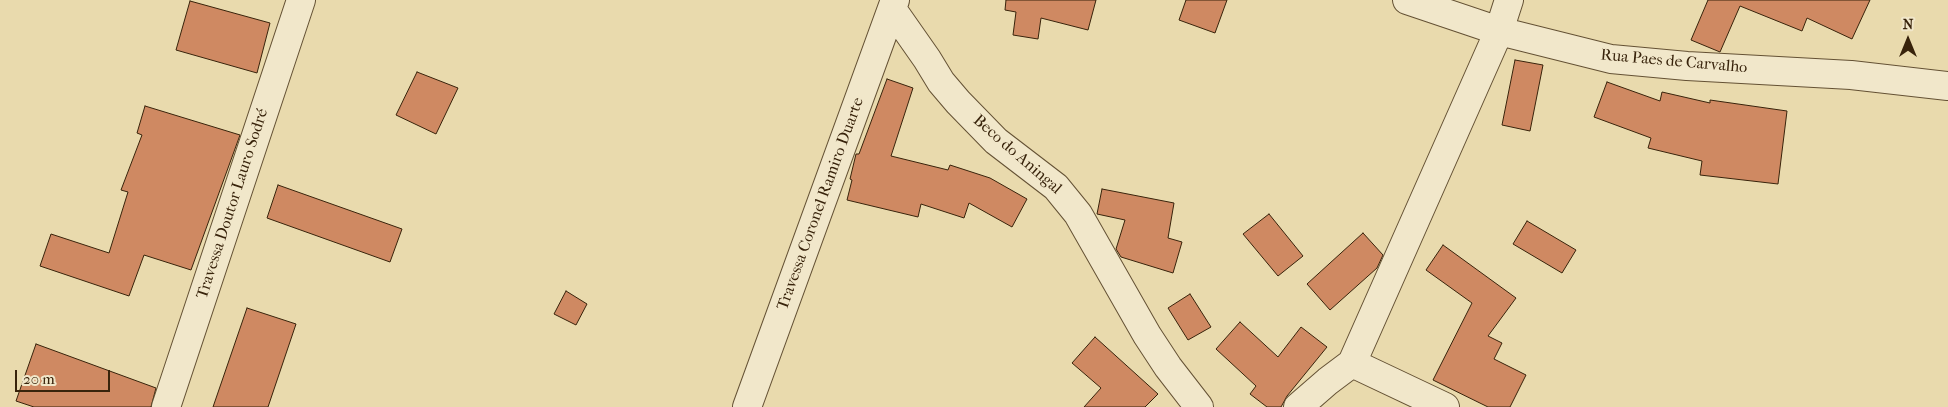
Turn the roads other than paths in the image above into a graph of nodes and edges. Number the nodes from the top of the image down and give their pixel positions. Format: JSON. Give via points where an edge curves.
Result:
{"nodes":[{"id":1,"x":301,"y":0,"type":"edge"},
{"id":2,"x":1407,"y":0,"type":"edge"},
{"id":3,"x":1509,"y":0,"type":"edge"},
{"id":4,"x":894,"y":4,"type":"edge"},
{"id":5,"x":1499,"y":31,"type":"junction"},
{"id":6,"x":1948,"y":86,"type":"edge"},
{"id":7,"x":1352,"y":363,"type":"junction"},
{"id":8,"x":166,"y":407,"type":"edge"},
{"id":9,"x":747,"y":407,"type":"edge"},
{"id":10,"x":1200,"y":407,"type":"edge"},
{"id":11,"x":1298,"y":407,"type":"edge"},
{"id":12,"x":1445,"y":407,"type":"edge"}],
"edges":[{"from":1,"to":8,"type":"street","name":"Travessa Doutor Lauro Sodré"},
{"from":2,"to":5,"type":"street","name":"Rua Paes de Carvalho"},
{"from":3,"to":5,"type":"street"},
{"from":4,"to":9,"type":"street","name":"Travessa Coronel Ramiro Duarte"},
{"from":4,"to":10,"type":"street","name":"Beco do Aningal","via":[[941,82],[958,102],[996,141],[1056,187],[1078,214],[1147,335]]},
{"from":5,"to":6,"type":"street","name":"Rua Paes de Carvalho","via":[[1611,59],[1851,75]]},
{"from":5,"to":7,"type":"street"},
{"from":7,"to":11,"type":"street"},
{"from":7,"to":12,"type":"street"}]}
